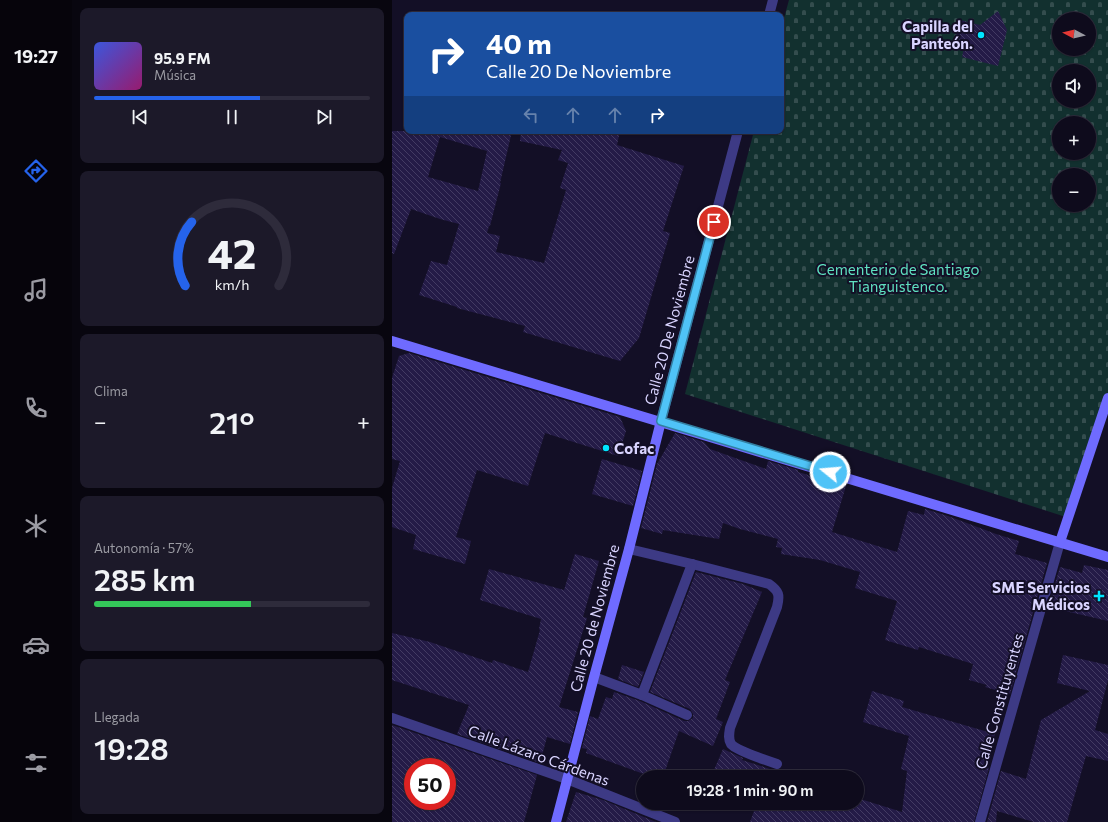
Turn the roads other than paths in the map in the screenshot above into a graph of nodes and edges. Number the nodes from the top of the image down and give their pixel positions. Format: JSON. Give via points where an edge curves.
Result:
{"nodes":[{"id":1,"x":773,"y":0,"type":"edge"},
{"id":2,"x":770,"y":12,"type":"edge"},
{"id":3,"x":737,"y":134,"type":"edge"},
{"id":4,"x":392,"y":341,"type":"edge"},
{"id":5,"x":1108,"y":398,"type":"edge"},
{"id":6,"x":661,"y":421,"type":"junction"},
{"id":7,"x":1060,"y":542,"type":"junction"},
{"id":8,"x":629,"y":549,"type":"junction"},
{"id":9,"x":1108,"y":557,"type":"edge"},
{"id":10,"x":692,"y":564,"type":"junction"},
{"id":11,"x":594,"y":677,"type":"junction"},
{"id":12,"x":642,"y":695,"type":"junction"},
{"id":13,"x":687,"y":715,"type":"dead end"},
{"id":14,"x":392,"y":718,"type":"edge"},
{"id":15,"x":777,"y":764,"type":"dead end"},
{"id":16,"x":567,"y":779,"type":"junction"},
{"id":17,"x":556,"y":822,"type":"edge"},
{"id":18,"x":676,"y":822,"type":"edge"},
{"id":19,"x":980,"y":822,"type":"edge"}],
"edges":[{"from":1,"to":2,"type":"street"},
{"from":3,"to":6,"type":"street","name":"Calle 20 De Noviembre"},
{"from":4,"to":6,"type":"main road"},
{"from":5,"to":7,"type":"main road"},
{"from":6,"to":7,"type":"main road"},
{"from":6,"to":8,"type":"main road","name":"Calle 20 de Noviembre"},
{"from":7,"to":9,"type":"main road"},
{"from":7,"to":19,"type":"street","name":"Calle Constituyentes"},
{"from":8,"to":10,"type":"street"},
{"from":8,"to":11,"type":"main road","name":"Calle 20 de Noviembre"},
{"from":10,"to":12,"type":"street"},
{"from":10,"to":15,"type":"street","via":[[769,584],[777,590],[780,598],[778,607],[730,728],[729,737],[731,744],[737,748]]},
{"from":11,"to":12,"type":"street"},
{"from":11,"to":16,"type":"main road","name":"Calle 20 de Noviembre"},
{"from":12,"to":13,"type":"street"},
{"from":14,"to":16,"type":"street","name":"Calle Lázaro Cárdenas"},
{"from":16,"to":17,"type":"main road","name":"Calle 20 de Noviembre"},
{"from":16,"to":18,"type":"street","name":"Calle Lázaro Cárdenas"}]}
